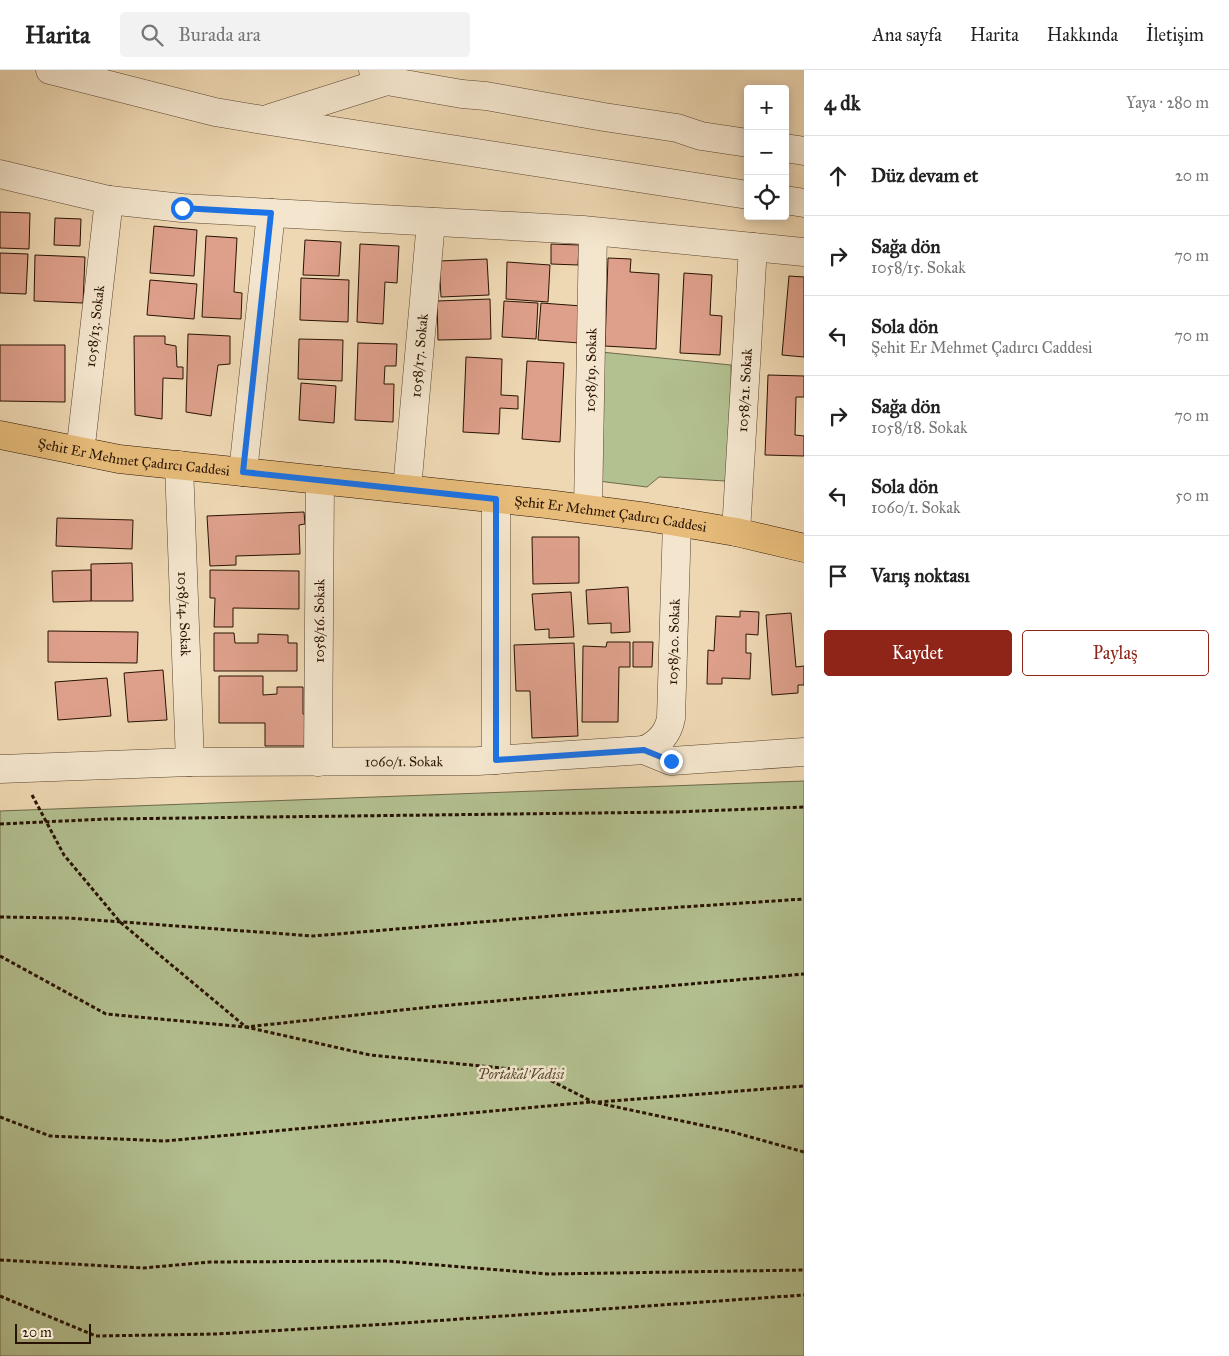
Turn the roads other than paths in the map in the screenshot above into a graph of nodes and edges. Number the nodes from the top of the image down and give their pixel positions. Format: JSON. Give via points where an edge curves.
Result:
{"nodes":[{"id":1,"x":50,"y":70,"type":"edge"},
{"id":2,"x":380,"y":75,"type":"edge"},
{"id":3,"x":263,"y":120,"type":"junction"},
{"id":4,"x":744,"y":142,"type":"edge"},
{"id":5,"x":789,"y":149,"type":"edge"},
{"id":6,"x":804,"y":151,"type":"edge"},
{"id":7,"x":0,"y":174,"type":"edge"},
{"id":8,"x":744,"y":194,"type":"edge"},
{"id":9,"x":109,"y":200,"type":"junction"},
{"id":10,"x":789,"y":201,"type":"edge"},
{"id":11,"x":804,"y":203,"type":"edge"},
{"id":12,"x":271,"y":213,"type":"junction"},
{"id":13,"x":431,"y":222,"type":"junction"},
{"id":14,"x":593,"y":232,"type":"junction"},
{"id":15,"x":753,"y":247,"type":"junction"},
{"id":16,"x":804,"y":252,"type":"edge"},
{"id":17,"x":0,"y":435,"type":"edge"},
{"id":18,"x":78,"y":451,"type":"junction"},
{"id":19,"x":178,"y":465,"type":"junction"},
{"id":20,"x":243,"y":472,"type":"junction"},
{"id":21,"x":320,"y":480,"type":"junction"},
{"id":22,"x":407,"y":489,"type":"junction"},
{"id":23,"x":496,"y":499,"type":"junction"},
{"id":24,"x":588,"y":509,"type":"junction"},
{"id":25,"x":677,"y":522,"type":"junction"},
{"id":26,"x":736,"y":532,"type":"junction"},
{"id":27,"x":804,"y":548,"type":"edge"},
{"id":28,"x":644,"y":750,"type":"junction"},
{"id":29,"x":804,"y":752,"type":"edge"},
{"id":30,"x":496,"y":760,"type":"junction"},
{"id":31,"x":190,"y":762,"type":"junction"},
{"id":32,"x":318,"y":762,"type":"junction"},
{"id":33,"x":9,"y":768,"type":"edge"}],
"edges":[{"from":1,"to":3,"type":"street","via":[[215,112]]},
{"from":2,"to":3,"type":"street"},
{"from":2,"to":4,"type":"street","via":[[462,94],[677,128],[701,136]]},
{"from":3,"to":8,"type":"street"},
{"from":5,"to":6,"type":"street"},
{"from":7,"to":9,"type":"street"},
{"from":9,"to":12,"type":"street"},
{"from":9,"to":18,"type":"street","name":"1058/13. Sokak"},
{"from":10,"to":11,"type":"street"},
{"from":12,"to":13,"type":"street"},
{"from":12,"to":20,"type":"street"},
{"from":13,"to":14,"type":"street"},
{"from":13,"to":22,"type":"street","name":"1058/17. Sokak"},
{"from":14,"to":15,"type":"street"},
{"from":14,"to":24,"type":"street","name":"1058/19. Sokak"},
{"from":15,"to":16,"type":"street"},
{"from":15,"to":26,"type":"street","name":"1058/21. Sokak"},
{"from":17,"to":18,"type":"main road","name":"Şehit Er Mehmet Çadırcı Caddesi"},
{"from":18,"to":19,"type":"main road","name":"Şehit Er Mehmet Çadırcı Caddesi"},
{"from":19,"to":20,"type":"main road","name":"Şehit Er Mehmet Çadırcı Caddesi"},
{"from":19,"to":31,"type":"street","name":"1058/14. Sokak"},
{"from":20,"to":21,"type":"main road","name":"Şehit Er Mehmet Çadırcı Caddesi"},
{"from":21,"to":22,"type":"main road","name":"Şehit Er Mehmet Çadırcı Caddesi"},
{"from":21,"to":32,"type":"street","name":"1058/16. Sokak"},
{"from":22,"to":23,"type":"main road","name":"Şehit Er Mehmet Çadırcı Caddesi"},
{"from":23,"to":24,"type":"main road","name":"Şehit Er Mehmet Çadırcı Caddesi"},
{"from":23,"to":30,"type":"street"},
{"from":24,"to":25,"type":"main road","name":"Şehit Er Mehmet Çadırcı Caddesi"},
{"from":25,"to":26,"type":"main road","name":"Şehit Er Mehmet Çadırcı Caddesi"},
{"from":25,"to":28,"type":"street","name":"1058/20. Sokak","via":[[670,726],[661,740]]},
{"from":26,"to":27,"type":"main road","name":"Şehit Er Mehmet Çadırcı Caddesi"},
{"from":28,"to":29,"type":"street","name":"1060/1. Sokak","via":[[671,761]]},
{"from":28,"to":30,"type":"street","name":"1060/1. Sokak"},
{"from":30,"to":32,"type":"street","name":"1060/1. Sokak"},
{"from":31,"to":32,"type":"street","name":"1060/1. Sokak"},
{"from":31,"to":33,"type":"street","name":"1060/1. Sokak"}]}
